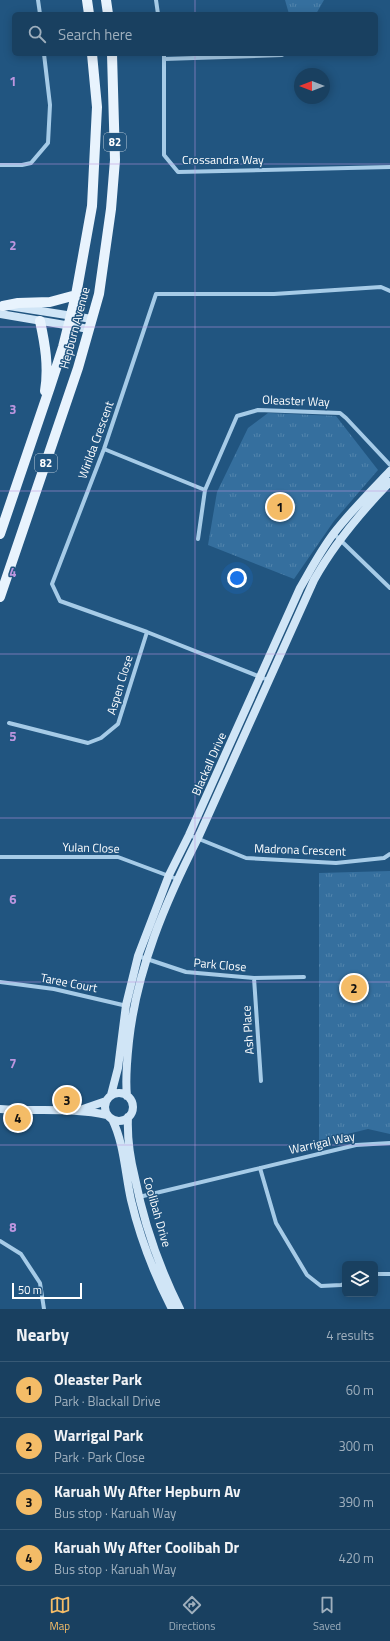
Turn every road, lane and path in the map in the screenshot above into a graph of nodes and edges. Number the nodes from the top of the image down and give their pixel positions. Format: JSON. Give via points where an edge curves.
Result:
{"nodes":[{"id":1,"x":38,"y":0,"type":"edge"},
{"id":2,"x":87,"y":0,"type":"edge"},
{"id":3,"x":106,"y":0,"type":"edge"},
{"id":4,"x":156,"y":0,"type":"edge"},
{"id":5,"x":40,"y":12,"type":"edge"},
{"id":6,"x":89,"y":12,"type":"edge"},
{"id":7,"x":108,"y":12,"type":"edge"},
{"id":8,"x":158,"y":12,"type":"edge"},
{"id":9,"x":44,"y":56,"type":"edge"},
{"id":10,"x":92,"y":56,"type":"edge"},
{"id":11,"x":112,"y":56,"type":"edge"},
{"id":12,"x":164,"y":56,"type":"edge"},
{"id":13,"x":0,"y":165,"type":"edge"},
{"id":14,"x":390,"y":167,"type":"edge"},
{"id":15,"x":390,"y":291,"type":"edge"},
{"id":16,"x":76,"y":294,"type":"junction"},
{"id":17,"x":1,"y":308,"type":"edge"},
{"id":18,"x":40,"y":321,"type":"junction"},
{"id":19,"x":70,"y":321,"type":"junction"},
{"id":20,"x":91,"y":324,"type":"junction"},
{"id":21,"x":42,"y":413,"type":"junction"},
{"id":22,"x":104,"y":449,"type":"junction"},
{"id":23,"x":390,"y":465,"type":"edge"},
{"id":24,"x":390,"y":471,"type":"edge"},
{"id":25,"x":390,"y":482,"type":"edge"},
{"id":26,"x":205,"y":490,"type":"junction"},
{"id":27,"x":0,"y":534,"type":"edge"},
{"id":28,"x":337,"y":537,"type":"junction"},
{"id":29,"x":198,"y":539,"type":"dead end"},
{"id":30,"x":390,"y":588,"type":"edge"},
{"id":31,"x":0,"y":597,"type":"edge"},
{"id":32,"x":147,"y":632,"type":"junction"},
{"id":33,"x":265,"y":678,"type":"junction"},
{"id":34,"x":9,"y":723,"type":"dead end"},
{"id":35,"x":190,"y":835,"type":"junction"},
{"id":36,"x":198,"y":838,"type":"junction"},
{"id":37,"x":390,"y":854,"type":"edge"},
{"id":38,"x":0,"y":857,"type":"edge"},
{"id":39,"x":169,"y":875,"type":"junction"},
{"id":40,"x":177,"y":879,"type":"junction"},
{"id":41,"x":138,"y":956,"type":"junction"},
{"id":42,"x":147,"y":959,"type":"junction"},
{"id":43,"x":254,"y":978,"type":"junction"},
{"id":44,"x":304,"y":978,"type":"dead end"},
{"id":45,"x":0,"y":982,"type":"edge"},
{"id":46,"x":130,"y":1006,"type":"junction"},
{"id":47,"x":261,"y":1081,"type":"dead end"},
{"id":48,"x":127,"y":1096,"type":"junction"},
{"id":49,"x":108,"y":1098,"type":"junction"},
{"id":50,"x":0,"y":1109,"type":"edge"},
{"id":51,"x":77,"y":1111,"type":"junction"},
{"id":52,"x":110,"y":1117,"type":"junction"},
{"id":53,"x":128,"y":1117,"type":"junction"},
{"id":54,"x":390,"y":1143,"type":"edge"},
{"id":55,"x":260,"y":1168,"type":"junction"},
{"id":56,"x":135,"y":1199,"type":"junction"},
{"id":57,"x":0,"y":1242,"type":"edge"},
{"id":58,"x":378,"y":1274,"type":"edge"},
{"id":59,"x":390,"y":1274,"type":"edge"},
{"id":60,"x":342,"y":1286,"type":"edge"},
{"id":61,"x":44,"y":1309,"type":"edge"},
{"id":62,"x":172,"y":1309,"type":"edge"},
{"id":63,"x":180,"y":1309,"type":"edge"}],
"edges":[{"from":1,"to":5,"type":"street"},
{"from":2,"to":6,"type":"main road"},
{"from":3,"to":7,"type":"main road"},
{"from":4,"to":8,"type":"street"},
{"from":9,"to":13,"type":"street","via":[[50,105],[48,143],[31,163]]},
{"from":10,"to":16,"type":"main road","name":"Hepburn Avenue","number":"82","via":[[97,108],[92,206]]},
{"from":11,"to":20,"type":"main road","name":"Hepburn Avenue","number":"82","via":[[115,160],[99,294]]},
{"from":12,"to":14,"type":"street","name":"Crossandra Way","via":[[164,155],[178,172]]},
{"from":15,"to":22,"type":"street","name":"Wirilda Crescent","via":[[381,288],[274,294],[156,294]]},
{"from":16,"to":17,"type":"main road","via":[[50,302],[18,303]]},
{"from":16,"to":19,"type":"main road","name":"Hepburn Avenue","number":"82"},
{"from":17,"to":18,"type":"main road"},
{"from":17,"to":19,"type":"main road"},
{"from":18,"to":19,"type":"main road"},
{"from":18,"to":21,"type":"main road","via":[[46,366]]},
{"from":19,"to":20,"type":"main road"},
{"from":19,"to":21,"type":"main road","name":"Hepburn Avenue","number":"82"},
{"from":20,"to":31,"type":"main road","name":"Hepburn Avenue","number":"82"},
{"from":21,"to":27,"type":"main road","name":"Hepburn Avenue","number":"82"},
{"from":22,"to":26,"type":"street"},
{"from":22,"to":32,"type":"street","name":"Wirilda Crescent","via":[[52,584],[60,601]]},
{"from":23,"to":26,"type":"street","name":"Oleaster Way","via":[[340,413],[258,410],[237,416]]},
{"from":24,"to":28,"type":"main road","name":"Blackall Drive","via":[[360,502]]},
{"from":25,"to":28,"type":"main road","name":"Blackall Drive"},
{"from":26,"to":29,"type":"street","name":"Oleaster Way"},
{"from":28,"to":30,"type":"street"},
{"from":28,"to":33,"type":"main road","name":"Blackall Drive","via":[[313,565],[300,588]]},
{"from":32,"to":33,"type":"street","name":"Wirilda Crescent"},
{"from":32,"to":34,"type":"street","name":"Aspen Close","via":[[118,724],[101,738],[88,743]]},
{"from":33,"to":35,"type":"main road","name":"Blackall Drive"},
{"from":33,"to":36,"type":"main road","name":"Blackall Drive"},
{"from":35,"to":36,"type":"street","name":"Madrona Crescent"},
{"from":35,"to":39,"type":"main road","name":"Blackall Drive"},
{"from":36,"to":37,"type":"street","name":"Madrona Crescent","via":[[246,858],[336,863],[384,858]]},
{"from":36,"to":40,"type":"main road","name":"Blackall Drive"},
{"from":38,"to":39,"type":"street","name":"Yulan Close","via":[[118,857]]},
{"from":39,"to":40,"type":"street","name":"Yulan Close"},
{"from":39,"to":41,"type":"main road","name":"Blackall Drive"},
{"from":40,"to":42,"type":"main road","name":"Blackall Drive","via":[[154,934]]},
{"from":41,"to":42,"type":"street","name":"Park Close"},
{"from":41,"to":46,"type":"main road","name":"Blackall Drive"},
{"from":42,"to":43,"type":"street","name":"Park Close","via":[[186,972]]},
{"from":42,"to":46,"type":"main road","name":"Blackall Drive"},
{"from":43,"to":44,"type":"street","name":"Park Close"},
{"from":43,"to":47,"type":"street","name":"Ash Place"},
{"from":45,"to":46,"type":"street","name":"Taree Court","via":[[54,989]]},
{"from":46,"to":48,"type":"main road","name":"Blackall Drive"},
{"from":46,"to":49,"type":"main road","name":"Blackall Drive","via":[[118,1068]]},
{"from":48,"to":49,"type":"main road","via":[[117,1093]]},
{"from":48,"to":53,"type":"main road","via":[[132,1102]]},
{"from":49,"to":51,"type":"main road"},
{"from":49,"to":52,"type":"main road","via":[[104,1107]]},
{"from":50,"to":51,"type":"main road"},
{"from":51,"to":52,"type":"main road"},
{"from":52,"to":53,"type":"main road","via":[[120,1121]]},
{"from":52,"to":56,"type":"main road","name":"Coolibah Drive"},
{"from":53,"to":56,"type":"main road","name":"Coolibah Drive","via":[[127,1132]]},
{"from":54,"to":55,"type":"street","name":"Warrigal Way","via":[[356,1145]]},
{"from":55,"to":56,"type":"street","name":"Warrigal Way"},
{"from":55,"to":60,"type":"street","via":[[276,1223],[307,1275],[321,1286]]},
{"from":56,"to":62,"type":"main road","name":"Coolibah Drive","via":[[152,1267]]},
{"from":56,"to":63,"type":"main road","name":"Coolibah Drive"},
{"from":57,"to":61,"type":"street","via":[[21,1254],[40,1283]]},
{"from":58,"to":59,"type":"street"}]}
